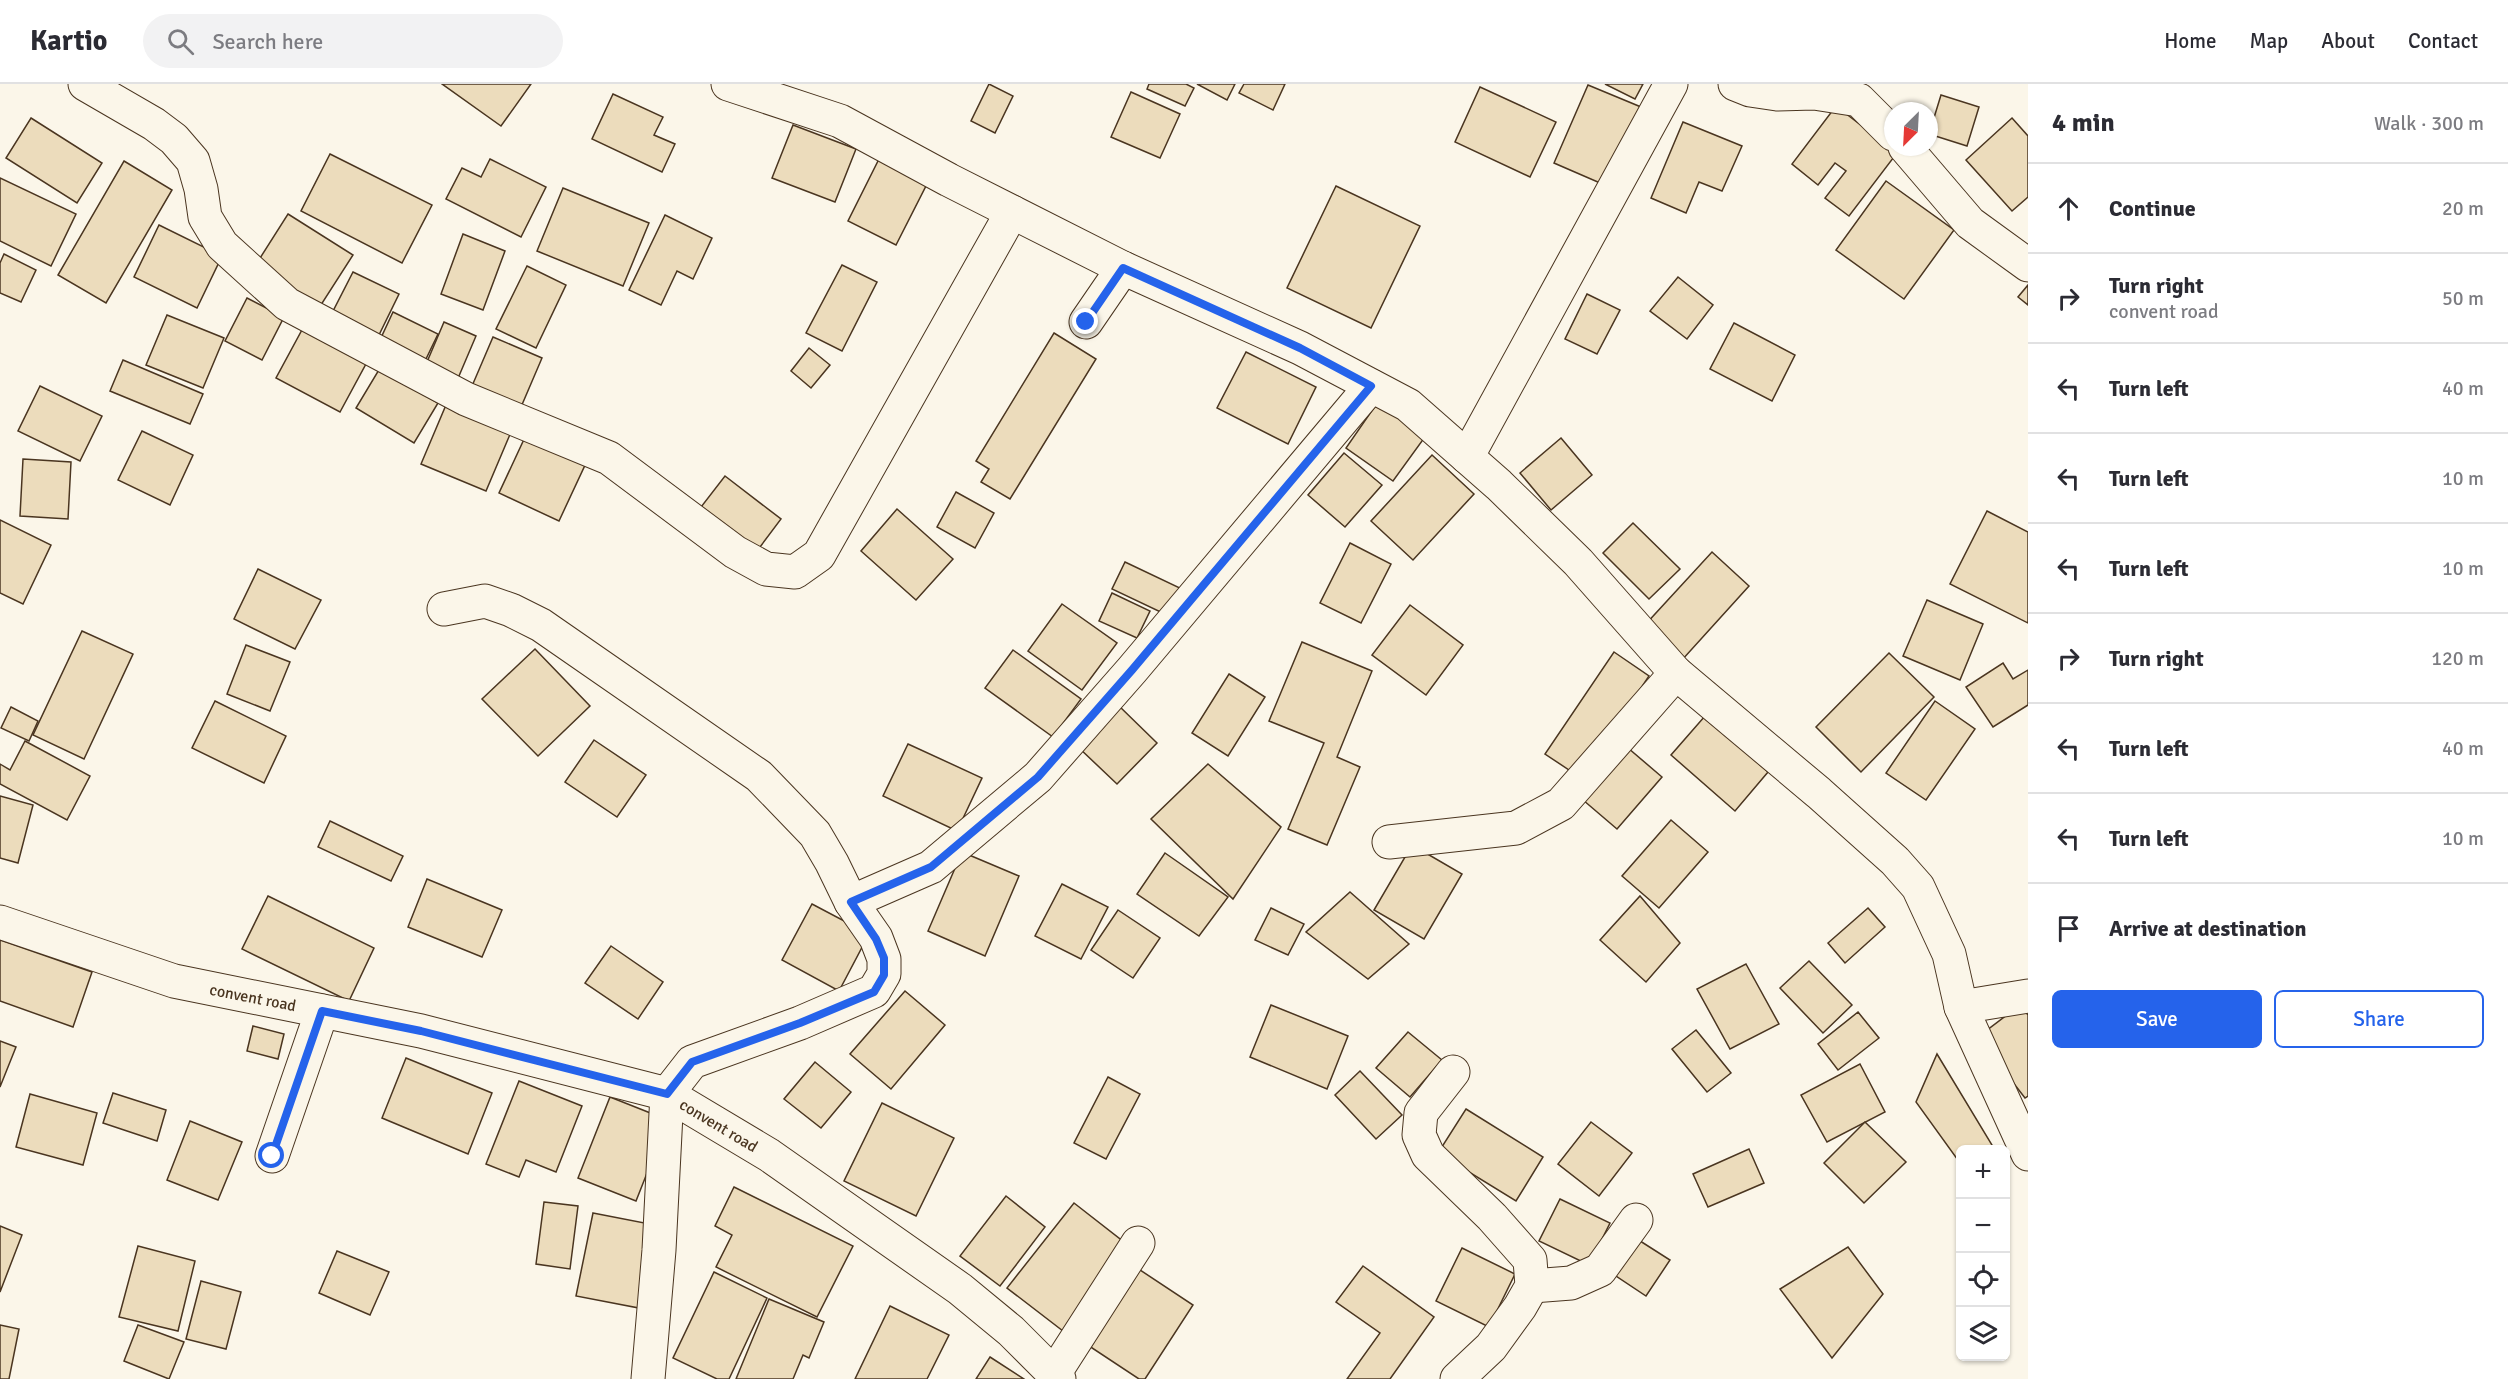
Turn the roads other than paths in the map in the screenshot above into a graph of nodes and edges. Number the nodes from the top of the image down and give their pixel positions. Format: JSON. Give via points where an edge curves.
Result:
{"nodes":[{"id":1,"x":85,"y":84,"type":"edge"},
{"id":2,"x":728,"y":84,"type":"edge"},
{"id":3,"x":1671,"y":84,"type":"edge"},
{"id":4,"x":1735,"y":84,"type":"edge"},
{"id":5,"x":1884,"y":125,"type":"edge"},
{"id":6,"x":1913,"y":156,"type":"edge"},
{"id":7,"x":1012,"y":212,"type":"junction"},
{"id":8,"x":2028,"y":265,"type":"edge"},
{"id":9,"x":1123,"y":268,"type":"junction"},
{"id":10,"x":1086,"y":322,"type":"dead end"},
{"id":11,"x":1371,"y":386,"type":"junction"},
{"id":12,"x":1467,"y":457,"type":"junction"},
{"id":13,"x":444,"y":609,"type":"dead end"},
{"id":14,"x":1676,"y":673,"type":"junction"},
{"id":15,"x":1389,"y":842,"type":"dead end"},
{"id":16,"x":851,"y":902,"type":"junction"},
{"id":17,"x":0,"y":922,"type":"edge"},
{"id":18,"x":2028,"y":996,"type":"edge"},
{"id":19,"x":1961,"y":1007,"type":"junction"},
{"id":20,"x":322,"y":1011,"type":"junction"},
{"id":21,"x":1453,"y":1072,"type":"dead end"},
{"id":22,"x":667,"y":1094,"type":"junction"},
{"id":23,"x":2028,"y":1154,"type":"edge"},
{"id":24,"x":272,"y":1156,"type":"dead end"},
{"id":25,"x":1636,"y":1221,"type":"dead end"},
{"id":26,"x":1138,"y":1243,"type":"dead end"},
{"id":27,"x":1532,"y":1286,"type":"junction"},
{"id":28,"x":1056,"y":1376,"type":"edge"},
{"id":29,"x":648,"y":1379,"type":"edge"},
{"id":30,"x":1457,"y":1379,"type":"edge"}],
"edges":[{"from":1,"to":7,"type":"street","via":[[174,139],[193,162],[205,217],[222,245],[287,304],[466,399],[609,458],[735,552],[766,570],[795,572],[819,555]]},
{"from":2,"to":7,"type":"street","via":[[840,121]]},
{"from":3,"to":12,"type":"street"},
{"from":4,"to":5,"type":"street","via":[[1777,94],[1814,93],[1859,100]]},
{"from":6,"to":8,"type":"street","via":[[1971,223]]},
{"from":7,"to":9,"type":"street"},
{"from":9,"to":10,"type":"street"},
{"from":9,"to":11,"type":"street","via":[[1300,348]]},
{"from":11,"to":12,"type":"street","via":[[1408,405]]},
{"from":11,"to":16,"type":"street","via":[[1038,777],[931,867]]},
{"from":12,"to":14,"type":"street","via":[[1578,562]]},
{"from":13,"to":16,"type":"street","via":[[485,601],[541,625],[759,776],[815,834]]},
{"from":14,"to":15,"type":"street","via":[[1561,804],[1516,828]]},
{"from":14,"to":19,"type":"street","via":[[1819,793],[1895,861],[1918,887],[1949,954]]},
{"from":16,"to":22,"type":"street","via":[[884,958],[884,975],[874,992],[692,1062]]},
{"from":17,"to":20,"type":"street","name":"convent road","via":[[174,981]]},
{"from":18,"to":19,"type":"street"},
{"from":19,"to":23,"type":"street"},
{"from":20,"to":22,"type":"street","name":"convent road","via":[[421,1031]]},
{"from":20,"to":24,"type":"street"},
{"from":21,"to":27,"type":"street","via":[[1420,1113],[1419,1135],[1428,1155],[1530,1260]]},
{"from":22,"to":28,"type":"street","name":"convent road","via":[[769,1155],[960,1289],[1011,1331]]},
{"from":22,"to":29,"type":"street"},
{"from":25,"to":27,"type":"street","via":[[1600,1270],[1571,1283]]},
{"from":26,"to":28,"type":"street"},
{"from":27,"to":30,"type":"street","via":[[1491,1347]]}]}
